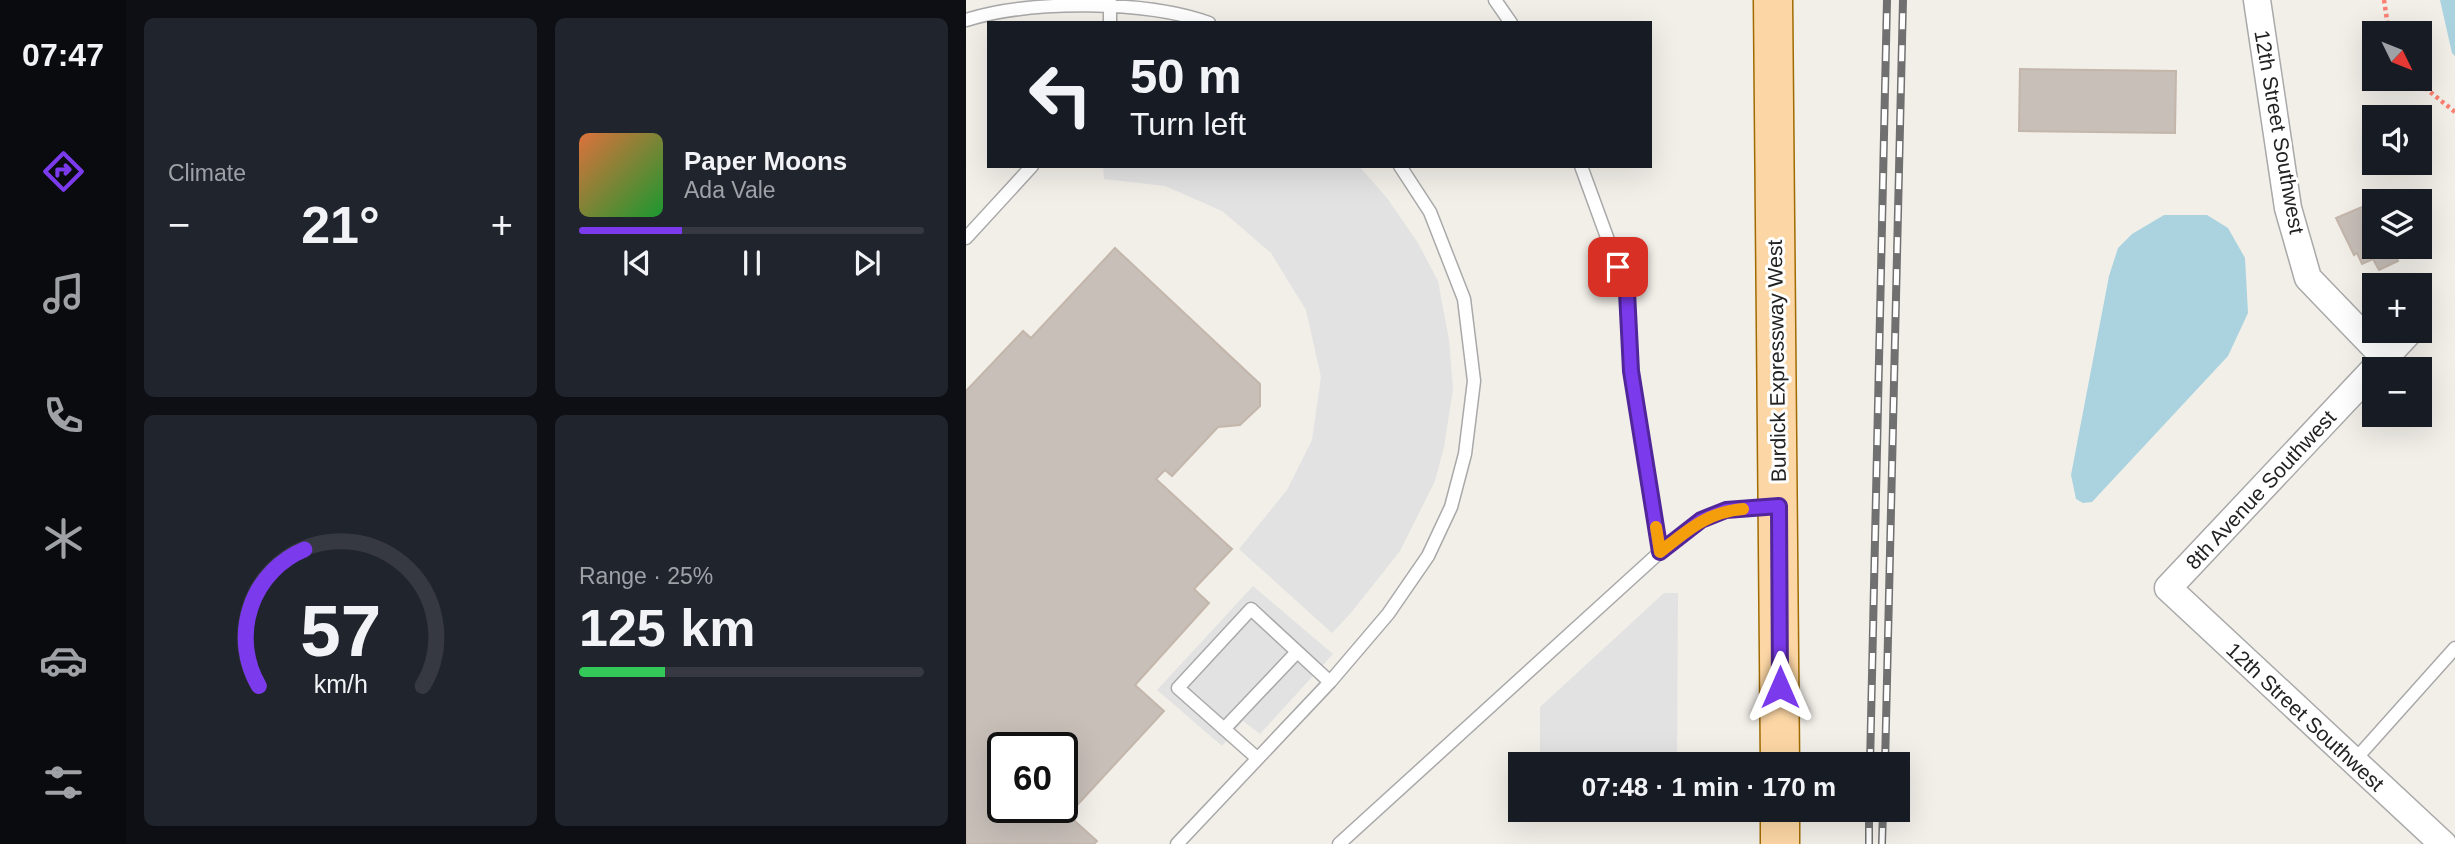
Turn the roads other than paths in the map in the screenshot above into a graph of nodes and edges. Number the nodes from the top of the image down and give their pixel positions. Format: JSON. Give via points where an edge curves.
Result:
{"nodes":[{"id":1,"x":1495,"y":0,"type":"edge"},
{"id":2,"x":1773,"y":0,"type":"edge"},
{"id":3,"x":2257,"y":0,"type":"edge"},
{"id":4,"x":1110,"y":2,"type":"junction"},
{"id":5,"x":966,"y":20,"type":"edge"},
{"id":6,"x":1110,"y":21,"type":"edge"},
{"id":7,"x":1204,"y":21,"type":"edge"},
{"id":8,"x":1510,"y":21,"type":"edge"},
{"id":9,"x":1030,"y":168,"type":"edge"},
{"id":10,"x":1401,"y":168,"type":"edge"},
{"id":11,"x":1582,"y":168,"type":"edge"},
{"id":12,"x":966,"y":238,"type":"edge"},
{"id":13,"x":2399,"y":343,"type":"edge"},
{"id":14,"x":2384,"y":357,"type":"edge"},
{"id":15,"x":2386,"y":357,"type":"edge"},
{"id":16,"x":2362,"y":382,"type":"edge"},
{"id":17,"x":1779,"y":506,"type":"junction"},
{"id":18,"x":1660,"y":552,"type":"junction"},
{"id":19,"x":2168,"y":588,"type":"joint"},
{"id":20,"x":2455,"y":648,"type":"edge"},
{"id":21,"x":1297,"y":652,"type":"junction"},
{"id":22,"x":1330,"y":682,"type":"junction"},
{"id":23,"x":1224,"y":729,"type":"junction"},
{"id":24,"x":1780,"y":752,"type":"edge"},
{"id":25,"x":1258,"y":758,"type":"junction"},
{"id":26,"x":2353,"y":762,"type":"junction"},
{"id":27,"x":1780,"y":822,"type":"edge"},
{"id":28,"x":1177,"y":844,"type":"edge"},
{"id":29,"x":1339,"y":844,"type":"edge"},
{"id":30,"x":1780,"y":844,"type":"edge"},
{"id":31,"x":2443,"y":844,"type":"edge"}],
"edges":[{"from":1,"to":8,"type":"lane"},
{"from":2,"to":17,"type":"main road","name":"Burdick Expressway West"},
{"from":3,"to":14,"type":"street","name":"12th Street Southwest","via":[[2288,208],[2308,278]]},
{"from":4,"to":5,"type":"lane","via":[[1049,2]]},
{"from":4,"to":6,"type":"lane"},
{"from":4,"to":7,"type":"lane"},
{"from":9,"to":12,"type":"lane"},
{"from":10,"to":22,"type":"lane","via":[[1430,212],[1464,299],[1474,381],[1465,454],[1451,507],[1428,556],[1388,614]]},
{"from":11,"to":18,"type":"lane","via":[[1627,292],[1631,371]]},
{"from":13,"to":15,"type":"street","name":"8th Avenue Southwest"},
{"from":16,"to":19,"type":"street","name":"8th Avenue Southwest"},
{"from":17,"to":18,"type":"lane","via":[[1726,510],[1701,520]]},
{"from":17,"to":24,"type":"main road","name":"Burdick Expressway West"},
{"from":18,"to":29,"type":"lane"},
{"from":19,"to":26,"type":"street","name":"12th Street Southwest"},
{"from":20,"to":26,"type":"lane"},
{"from":21,"to":22,"type":"lane"},
{"from":21,"to":23,"type":"lane"},
{"from":21,"to":23,"type":"lane","via":[[1251,609],[1178,688]]},
{"from":22,"to":25,"type":"lane"},
{"from":23,"to":25,"type":"lane"},
{"from":25,"to":28,"type":"lane"},
{"from":26,"to":31,"type":"street","name":"12th Street Southwest"},
{"from":27,"to":30,"type":"main road"}]}
